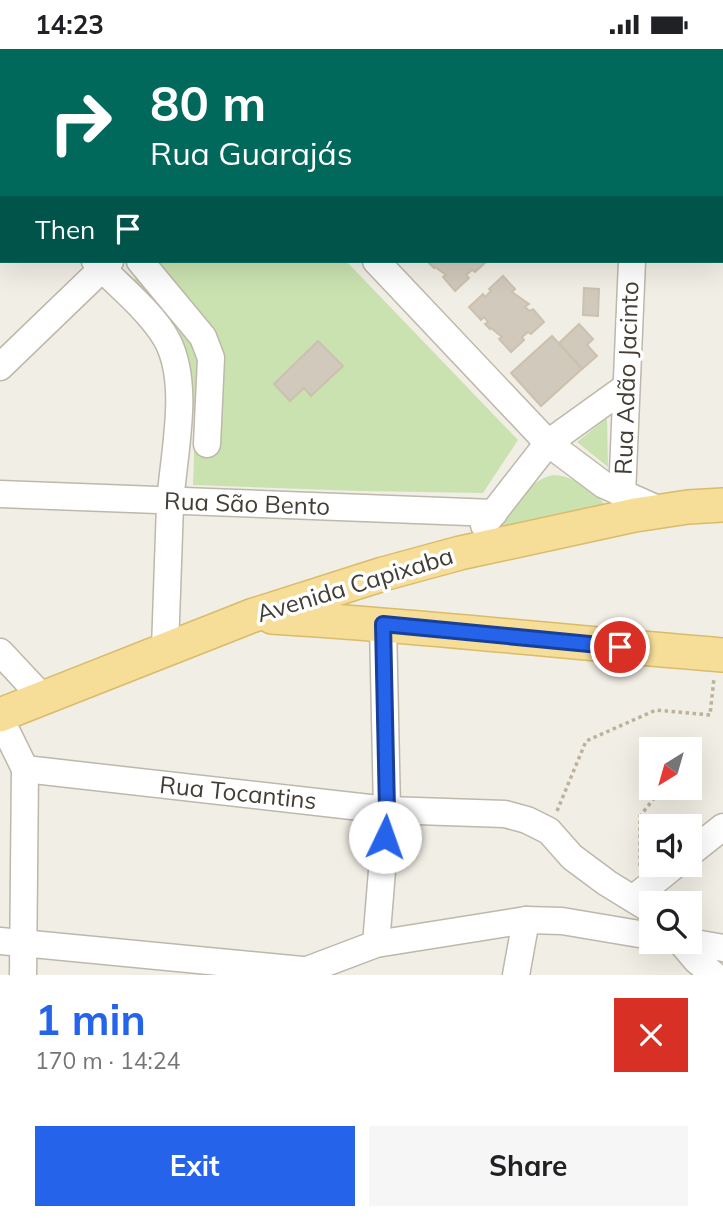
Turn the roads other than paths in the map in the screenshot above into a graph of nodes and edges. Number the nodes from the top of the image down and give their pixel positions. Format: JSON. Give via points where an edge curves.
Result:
{"nodes":[{"id":1,"x":102,"y":263,"type":"edge"},
{"id":2,"x":142,"y":263,"type":"edge"},
{"id":3,"x":378,"y":263,"type":"edge"},
{"id":4,"x":632,"y":263,"type":"edge"},
{"id":5,"x":0,"y":367,"type":"edge"},
{"id":6,"x":626,"y":387,"type":"junction"},
{"id":7,"x":548,"y":443,"type":"junction"},
{"id":8,"x":207,"y":444,"type":"dead end"},
{"id":9,"x":573,"y":464,"type":"junction"},
{"id":10,"x":521,"y":477,"type":"junction"},
{"id":11,"x":0,"y":494,"type":"edge"},
{"id":12,"x":622,"y":495,"type":"junction"},
{"id":13,"x":170,"y":501,"type":"junction"},
{"id":14,"x":723,"y":505,"type":"edge"},
{"id":15,"x":660,"y":510,"type":"junction"},
{"id":16,"x":494,"y":513,"type":"junction"},
{"id":17,"x":460,"y":552,"type":"junction"},
{"id":18,"x":383,"y":574,"type":"junction"},
{"id":19,"x":251,"y":616,"type":"junction"},
{"id":20,"x":383,"y":624,"type":"junction"},
{"id":21,"x":165,"y":649,"type":"junction"},
{"id":22,"x":0,"y":652,"type":"edge"},
{"id":23,"x":720,"y":655,"type":"edge"},
{"id":24,"x":43,"y":698,"type":"junction"},
{"id":25,"x":0,"y":716,"type":"edge"},
{"id":26,"x":25,"y":769,"type":"junction"},
{"id":27,"x":387,"y":810,"type":"junction"},
{"id":28,"x":723,"y":827,"type":"edge"},
{"id":29,"x":702,"y":844,"type":"edge"},
{"id":30,"x":663,"y":877,"type":"edge"},
{"id":31,"x":650,"y":891,"type":"edge"},
{"id":32,"x":639,"y":899,"type":"edge"},
{"id":33,"x":526,"y":920,"type":"junction"},
{"id":34,"x":639,"y":934,"type":"edge"},
{"id":35,"x":13,"y":942,"type":"edge"},
{"id":36,"x":376,"y":944,"type":"junction"},
{"id":37,"x":702,"y":944,"type":"edge"},
{"id":38,"x":723,"y":948,"type":"edge"},
{"id":39,"x":691,"y":954,"type":"edge"},
{"id":40,"x":298,"y":973,"type":"edge"},
{"id":41,"x":23,"y":975,"type":"edge"},
{"id":42,"x":516,"y":975,"type":"edge"},
{"id":43,"x":714,"y":975,"type":"edge"}],
"edges":[{"from":1,"to":5,"type":"street"},
{"from":1,"to":13,"type":"street","via":[[167,341],[177,374],[179,409]]},
{"from":2,"to":8,"type":"street","via":[[203,337],[212,358]]},
{"from":3,"to":7,"type":"street"},
{"from":4,"to":6,"type":"street","name":"Rua Adão Jacinto"},
{"from":6,"to":7,"type":"street"},
{"from":6,"to":12,"type":"street","name":"Rua Adão Jacinto"},
{"from":7,"to":9,"type":"street"},
{"from":7,"to":10,"type":"street"},
{"from":9,"to":10,"type":"street","via":[[545,465]]},
{"from":9,"to":12,"type":"street"},
{"from":10,"to":16,"type":"street"},
{"from":11,"to":13,"type":"street","name":"Rua São Bento"},
{"from":12,"to":15,"type":"street"},
{"from":13,"to":16,"type":"street","name":"Rua São Bento"},
{"from":13,"to":21,"type":"street"},
{"from":14,"to":15,"type":"main road","name":"Avenida Capixaba"},
{"from":15,"to":17,"type":"main road","name":"Avenida Capixaba"},
{"from":16,"to":17,"type":"street"},
{"from":17,"to":18,"type":"main road","name":"Avenida Capixaba"},
{"from":18,"to":19,"type":"main road","name":"Avenida Capixaba"},
{"from":18,"to":20,"type":"main road","via":[[375,594]]},
{"from":19,"to":20,"type":"main road"},
{"from":19,"to":21,"type":"main road","name":"Avenida Capixaba"},
{"from":20,"to":23,"type":"main road"},
{"from":20,"to":27,"type":"street"},
{"from":21,"to":24,"type":"main road","name":"Avenida Capixaba"},
{"from":22,"to":24,"type":"street"},
{"from":24,"to":25,"type":"main road","name":"Avenida Capixaba"},
{"from":25,"to":26,"type":"street"},
{"from":26,"to":27,"type":"street","name":"Rua Tocantins"},
{"from":26,"to":35,"type":"street"},
{"from":27,"to":32,"type":"street","name":"Rua Tocantins","via":[[505,814],[527,820],[549,831],[572,857],[607,883]]},
{"from":27,"to":36,"type":"street"},
{"from":28,"to":29,"type":"street"},
{"from":30,"to":31,"type":"street"},
{"from":33,"to":34,"type":"street"},
{"from":33,"to":36,"type":"street"},
{"from":33,"to":42,"type":"street"},
{"from":35,"to":40,"type":"street"},
{"from":35,"to":41,"type":"street"},
{"from":36,"to":40,"type":"street"},
{"from":37,"to":38,"type":"street"},
{"from":39,"to":43,"type":"street"}]}
